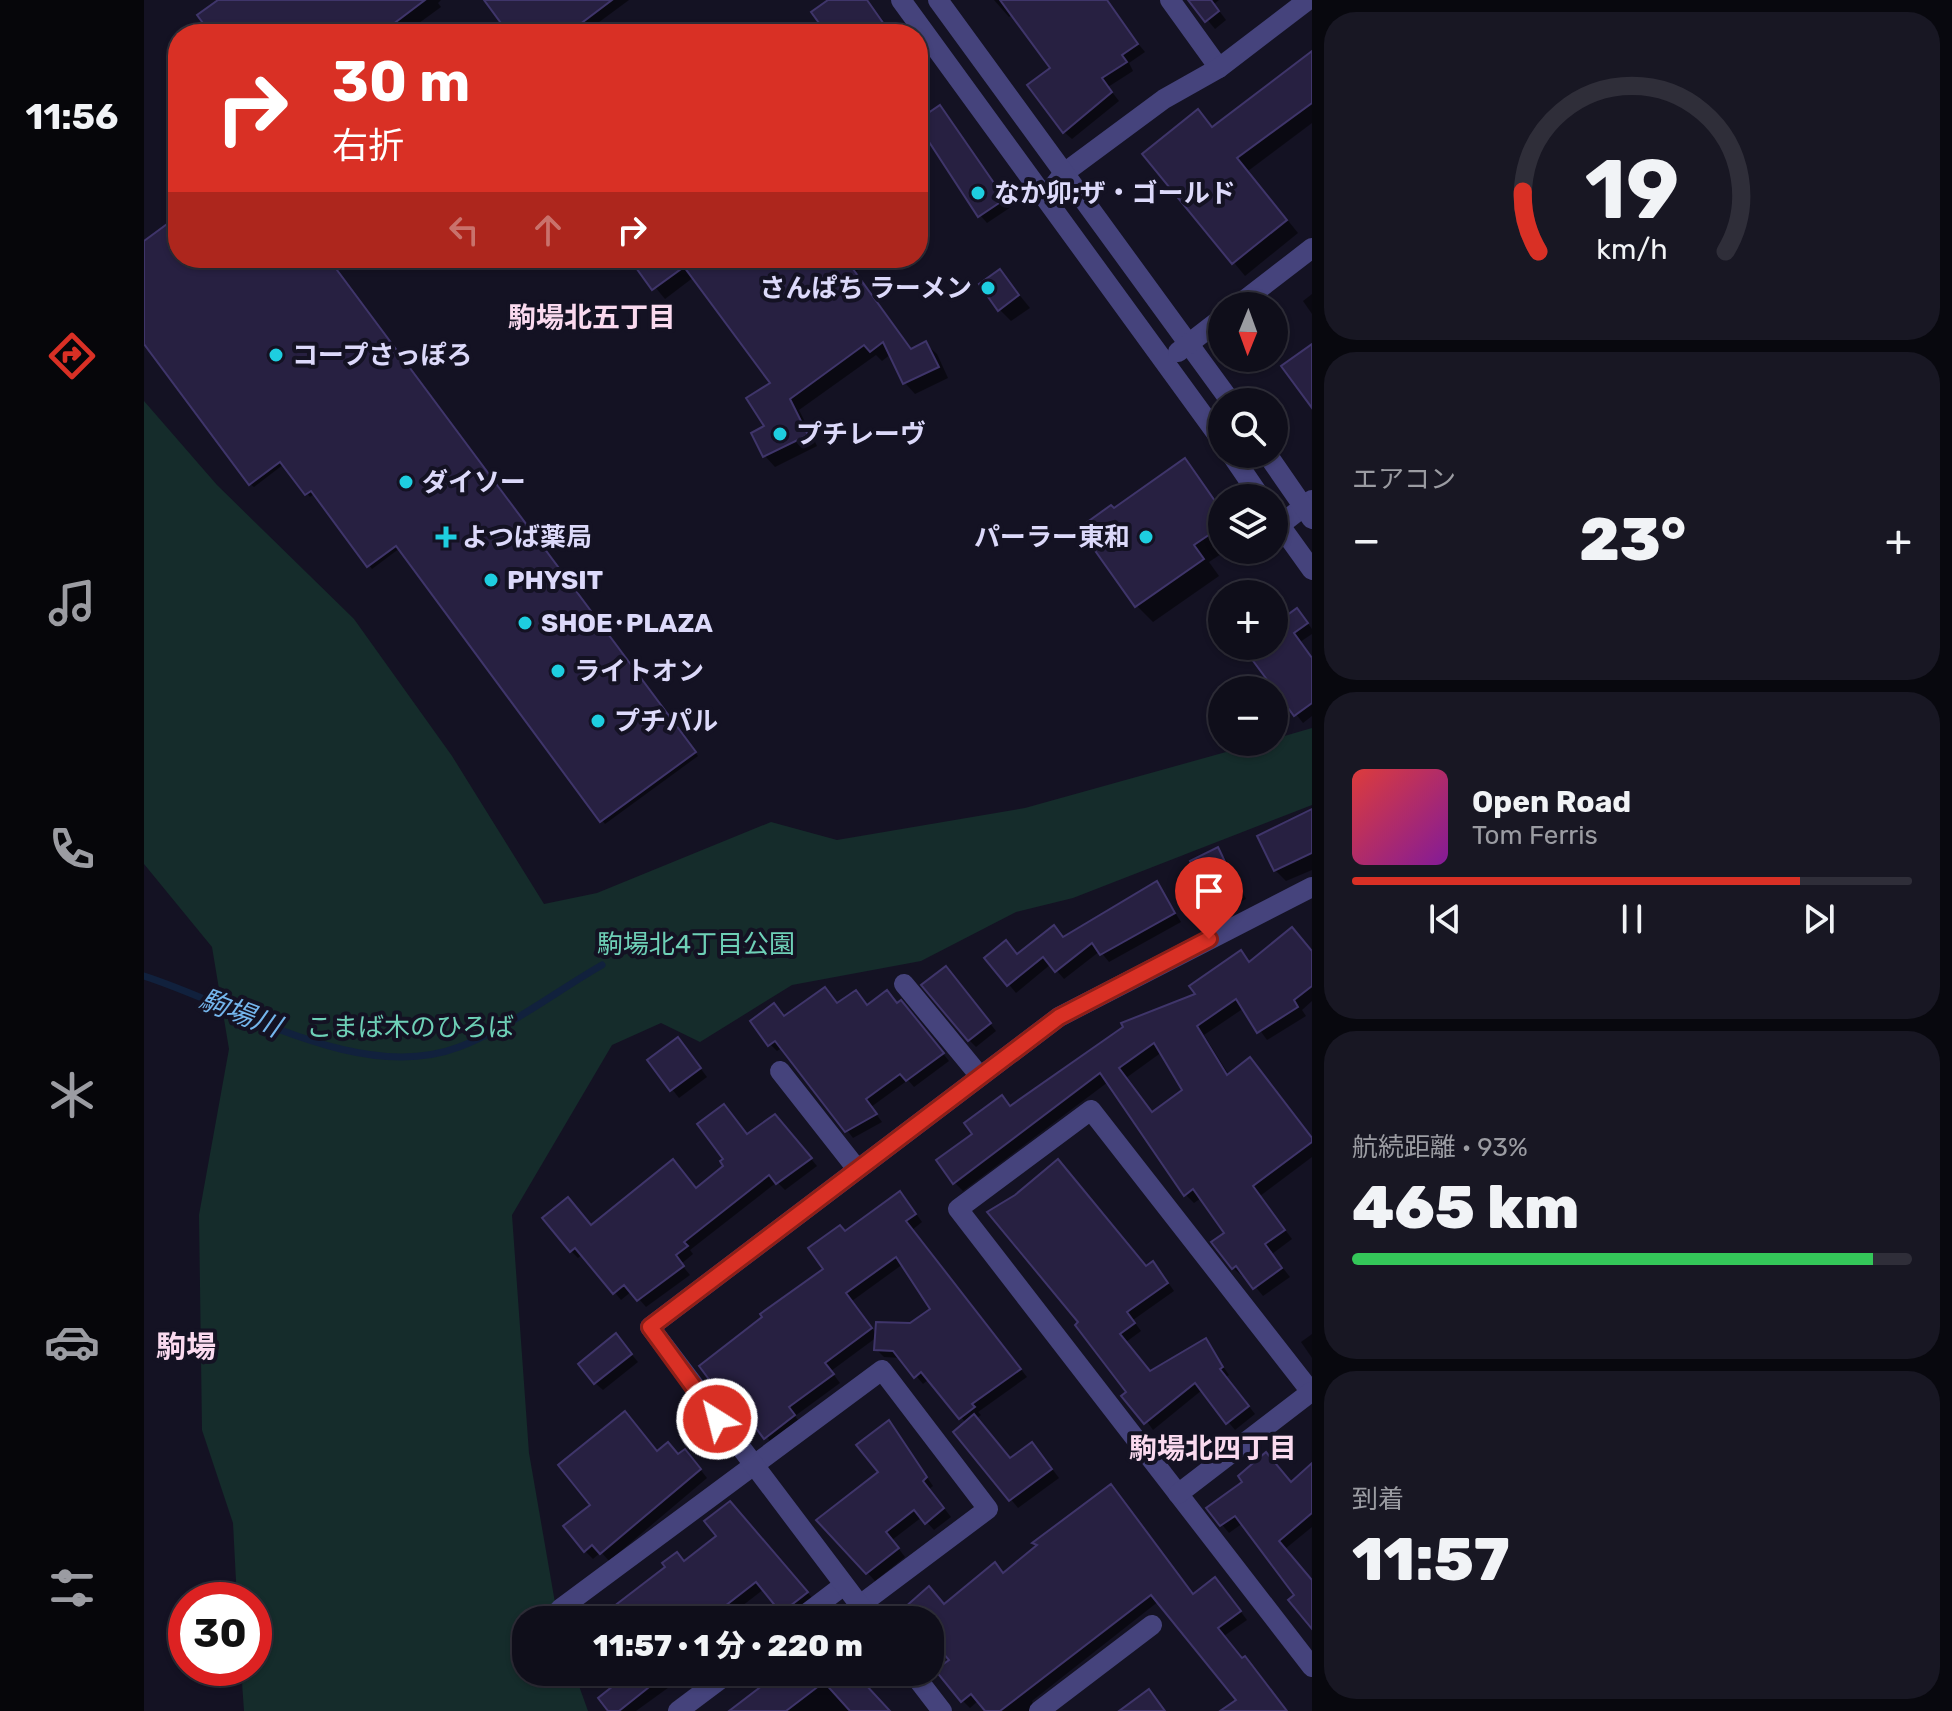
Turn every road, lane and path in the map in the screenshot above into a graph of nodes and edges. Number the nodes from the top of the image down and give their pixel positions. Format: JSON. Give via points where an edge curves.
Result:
{"nodes":[{"id":1,"x":901,"y":0,"type":"edge"},
{"id":2,"x":938,"y":0,"type":"edge"},
{"id":3,"x":1170,"y":0,"type":"edge"},
{"id":4,"x":1308,"y":0,"type":"edge"},
{"id":5,"x":919,"y":24,"type":"edge"},
{"id":6,"x":928,"y":37,"type":"edge"},
{"id":7,"x":1219,"y":68,"type":"junction"},
{"id":8,"x":1064,"y":173,"type":"junction"},
{"id":9,"x":1045,"y":197,"type":"junction"},
{"id":10,"x":1312,"y":248,"type":"edge"},
{"id":11,"x":1255,"y":292,"type":"edge"},
{"id":12,"x":1208,"y":329,"type":"edge"},
{"id":13,"x":1188,"y":344,"type":"junction"},
{"id":14,"x":1164,"y":362,"type":"junction"},
{"id":15,"x":1221,"y":388,"type":"edge"},
{"id":16,"x":1208,"y":422,"type":"edge"},
{"id":17,"x":1278,"y":468,"type":"edge"},
{"id":18,"x":1309,"y":509,"type":"edge"},
{"id":19,"x":1288,"y":517,"type":"edge"},
{"id":20,"x":1288,"y":536,"type":"edge"},
{"id":21,"x":1312,"y":570,"type":"edge"},
{"id":22,"x":1312,"y":887,"type":"edge"},
{"id":23,"x":904,"y":984,"type":"dead end"},
{"id":24,"x":780,"y":1071,"type":"dead end"},
{"id":25,"x":979,"y":1075,"type":"junction"},
{"id":26,"x":857,"y":1169,"type":"junction"},
{"id":27,"x":1311,"y":1392,"type":"edge"},
{"id":28,"x":751,"y":1465,"type":"junction"},
{"id":29,"x":1178,"y":1494,"type":"junction"},
{"id":30,"x":844,"y":1585,"type":"junction"},
{"id":31,"x":564,"y":1606,"type":"edge"},
{"id":32,"x":816,"y":1606,"type":"edge"},
{"id":33,"x":861,"y":1606,"type":"edge"},
{"id":34,"x":873,"y":1606,"type":"edge"},
{"id":35,"x":1152,"y":1625,"type":"dead end"},
{"id":36,"x":1312,"y":1667,"type":"edge"},
{"id":37,"x":711,"y":1686,"type":"edge"},
{"id":38,"x":923,"y":1686,"type":"edge"},
{"id":39,"x":678,"y":1711,"type":"edge"},
{"id":40,"x":942,"y":1711,"type":"edge"},
{"id":41,"x":1039,"y":1711,"type":"edge"}],
"edges":[{"from":1,"to":5,"type":"street"},
{"from":2,"to":8,"type":"street"},
{"from":3,"to":7,"type":"street"},
{"from":4,"to":7,"type":"street"},
{"from":6,"to":9,"type":"street"},
{"from":7,"to":8,"type":"street","via":[[1164,99]]},
{"from":8,"to":9,"type":"street"},
{"from":8,"to":13,"type":"street"},
{"from":9,"to":14,"type":"street"},
{"from":10,"to":11,"type":"street"},
{"from":12,"to":13,"type":"street"},
{"from":13,"to":14,"type":"street"},
{"from":13,"to":15,"type":"street"},
{"from":14,"to":16,"type":"street"},
{"from":17,"to":18,"type":"street"},
{"from":18,"to":19,"type":"street"},
{"from":20,"to":21,"type":"street"},
{"from":22,"to":25,"type":"street","via":[[1059,1017]]},
{"from":23,"to":25,"type":"street"},
{"from":24,"to":26,"type":"street"},
{"from":25,"to":26,"type":"street"},
{"from":26,"to":28,"type":"street","via":[[650,1327]]},
{"from":27,"to":29,"type":"street"},
{"from":27,"to":29,"type":"street","via":[[1091,1110],[958,1209]]},
{"from":28,"to":30,"type":"street"},
{"from":28,"to":31,"type":"street"},
{"from":28,"to":34,"type":"street","via":[[882,1370],[988,1509]]},
{"from":29,"to":36,"type":"street"},
{"from":30,"to":32,"type":"street"},
{"from":30,"to":33,"type":"street"},
{"from":35,"to":41,"type":"street"},
{"from":37,"to":39,"type":"street"},
{"from":38,"to":40,"type":"street"}]}
